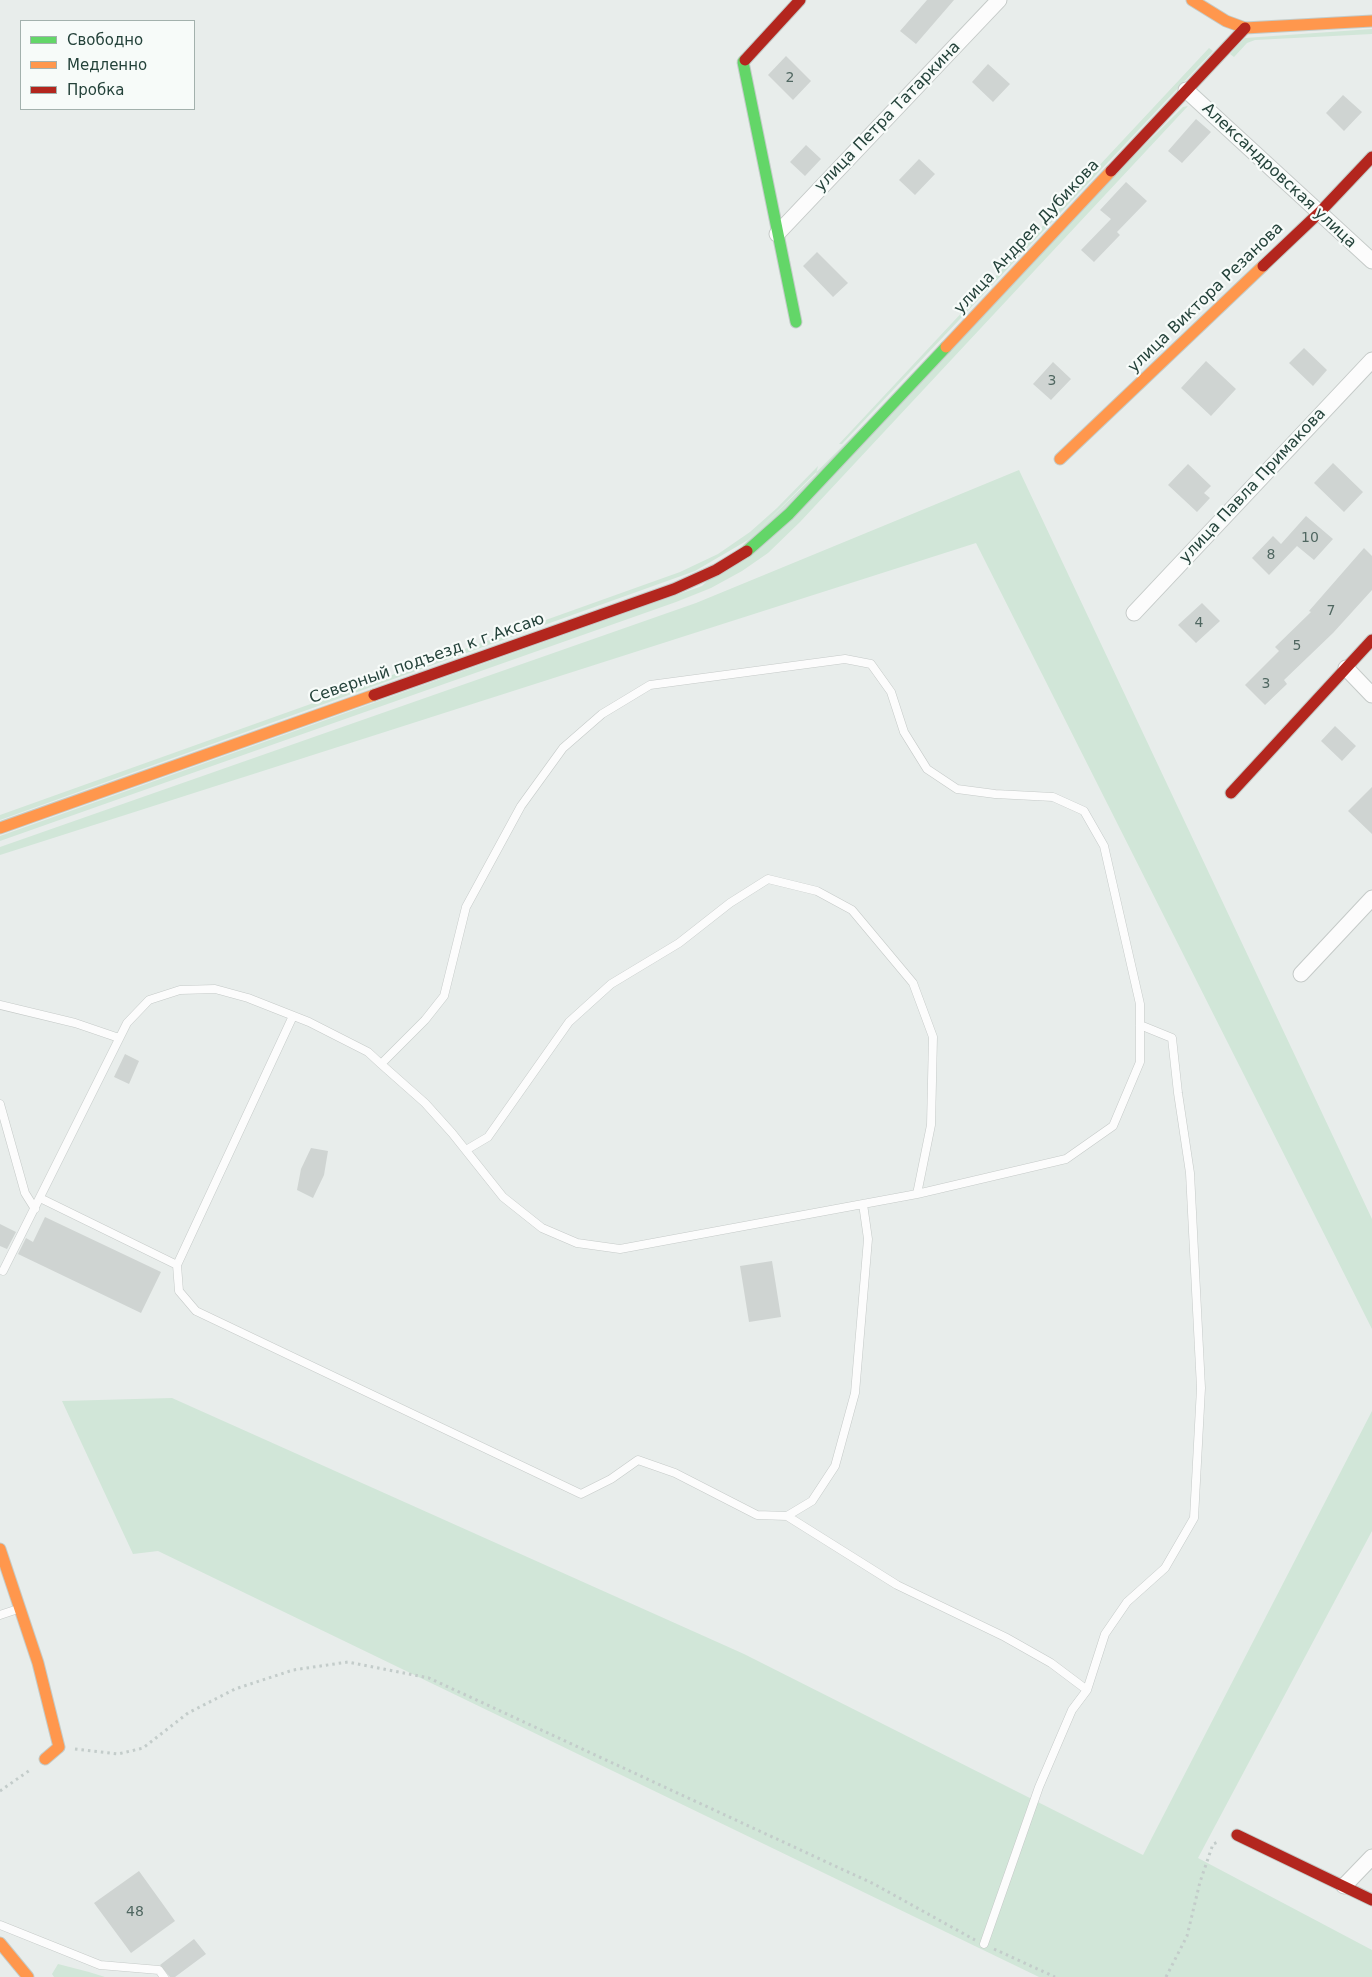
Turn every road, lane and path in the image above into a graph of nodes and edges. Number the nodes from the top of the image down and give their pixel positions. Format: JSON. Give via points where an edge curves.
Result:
{"nodes":[{"id":1,"x":800,"y":0,"type":"edge"},
{"id":2,"x":999,"y":0,"type":"edge"},
{"id":3,"x":1192,"y":0,"type":"edge"},
{"id":4,"x":1372,"y":22,"type":"edge"},
{"id":5,"x":1245,"y":28,"type":"junction"},
{"id":6,"x":1186,"y":90,"type":"junction"},
{"id":7,"x":1372,"y":158,"type":"edge"},
{"id":8,"x":1320,"y":212,"type":"junction"},
{"id":9,"x":777,"y":234,"type":"junction"},
{"id":10,"x":1372,"y":261,"type":"edge"},
{"id":11,"x":796,"y":322,"type":"dead end"},
{"id":12,"x":1372,"y":360,"type":"edge"},
{"id":13,"x":1060,"y":459,"type":"dead end"},
{"id":14,"x":834,"y":468,"type":"joint"},
{"id":15,"x":1134,"y":613,"type":"dead end"},
{"id":16,"x":1372,"y":640,"type":"edge"},
{"id":17,"x":1346,"y":668,"type":"junction"},
{"id":18,"x":1372,"y":695,"type":"edge"},
{"id":19,"x":1230,"y":793,"type":"dead end"},
{"id":20,"x":0,"y":828,"type":"edge"},
{"id":21,"x":1372,"y":898,"type":"edge"},
{"id":22,"x":1301,"y":974,"type":"dead end"},
{"id":23,"x":0,"y":1005,"type":"edge"},
{"id":24,"x":293,"y":1016,"type":"junction"},
{"id":25,"x":1140,"y":1025,"type":"junction"},
{"id":26,"x":119,"y":1038,"type":"junction"},
{"id":27,"x":382,"y":1064,"type":"junction"},
{"id":28,"x":0,"y":1104,"type":"edge"},
{"id":29,"x":466,"y":1150,"type":"junction"},
{"id":30,"x":917,"y":1194,"type":"junction"},
{"id":31,"x":40,"y":1198,"type":"junction"},
{"id":32,"x":863,"y":1204,"type":"junction"},
{"id":33,"x":35,"y":1209,"type":"junction"},
{"id":34,"x":177,"y":1265,"type":"junction"},
{"id":35,"x":3,"y":1271,"type":"dead end"},
{"id":36,"x":787,"y":1516,"type":"junction"},
{"id":37,"x":0,"y":1549,"type":"edge"},
{"id":38,"x":20,"y":1609,"type":"junction"},
{"id":39,"x":0,"y":1615,"type":"edge"},
{"id":40,"x":1087,"y":1690,"type":"junction"},
{"id":41,"x":59,"y":1747,"type":"junction"},
{"id":42,"x":44,"y":1759,"type":"joint"},
{"id":43,"x":0,"y":1791,"type":"edge"},
{"id":44,"x":1237,"y":1835,"type":"joint"},
{"id":45,"x":1372,"y":1857,"type":"edge"},
{"id":46,"x":1344,"y":1886,"type":"junction"},
{"id":47,"x":1372,"y":1900,"type":"edge"},
{"id":48,"x":0,"y":1925,"type":"edge"},
{"id":49,"x":0,"y":1943,"type":"edge"},
{"id":50,"x":984,"y":1944,"type":"junction"},
{"id":51,"x":28,"y":1977,"type":"edge"},
{"id":52,"x":164,"y":1977,"type":"edge"},
{"id":53,"x":1055,"y":1977,"type":"edge"},
{"id":54,"x":1166,"y":1977,"type":"edge"}],
"edges":[{"from":1,"to":9,"type":"street","via":[[743,62]]},
{"from":2,"to":9,"type":"street","name":"улица Петра Татаркина"},
{"from":3,"to":5,"type":"street","via":[[1226,21]]},
{"from":4,"to":5,"type":"street"},
{"from":5,"to":6,"type":"street","name":"улица Андрея Дубикова"},
{"from":6,"to":8,"type":"street","name":"Александровская улица"},
{"from":6,"to":14,"type":"street","name":"улица Андрея Дубикова"},
{"from":7,"to":8,"type":"street","name":"улица Виктора Резанова"},
{"from":8,"to":10,"type":"street","name":"Александровская улица"},
{"from":8,"to":13,"type":"street","name":"улица Виктора Резанова"},
{"from":9,"to":11,"type":"street"},
{"from":12,"to":15,"type":"street","name":"улица Павла Примакова"},
{"from":14,"to":20,"type":"street","name":"Северный подъезд к г.Аксаю","via":[[759,542],[735,560],[696,580]]},
{"from":16,"to":17,"type":"street"},
{"from":17,"to":18,"type":"street"},
{"from":17,"to":19,"type":"street"},
{"from":21,"to":22,"type":"street"},
{"from":23,"to":26,"type":"lane","via":[[75,1023]]},
{"from":24,"to":26,"type":"lane","via":[[215,989],[180,990],[148,1000],[126,1022]]},
{"from":24,"to":27,"type":"lane","via":[[368,1052]]},
{"from":24,"to":34,"type":"lane"},
{"from":25,"to":27,"type":"lane","via":[[1140,1004],[1104,846],[1084,811],[1053,797],[957,789],[927,769],[904,732],[891,692],[871,664],[845,659],[650,685],[602,714],[563,748],[521,806],[466,907],[444,996]]},
{"from":25,"to":30,"type":"lane","via":[[1140,1062],[1113,1126],[1066,1159]]},
{"from":25,"to":40,"type":"lane","via":[[1172,1038],[1190,1173],[1201,1388],[1194,1518],[1165,1568],[1127,1602],[1104,1634]]},
{"from":26,"to":31,"type":"lane"},
{"from":27,"to":29,"type":"lane","via":[[425,1103]]},
{"from":28,"to":33,"type":"lane","via":[[25,1193]]},
{"from":29,"to":30,"type":"lane","via":[[488,1137],[569,1022],[611,984],[679,943],[730,903],[768,879],[817,891],[852,910],[913,983],[933,1036],[931,1125]]},
{"from":29,"to":32,"type":"lane","via":[[503,1197],[542,1228],[577,1243],[620,1249]]},
{"from":30,"to":32,"type":"lane"},
{"from":31,"to":33,"type":"lane"},
{"from":31,"to":34,"type":"lane"},
{"from":32,"to":36,"type":"lane","via":[[868,1239],[855,1393],[835,1466],[812,1501]]},
{"from":33,"to":35,"type":"lane"},
{"from":34,"to":36,"type":"lane","via":[[179,1291],[196,1310],[581,1494],[638,1460],[675,1472],[756,1515]]},
{"from":36,"to":40,"type":"lane","via":[[897,1585],[1005,1637]]},
{"from":37,"to":38,"type":"street"},
{"from":38,"to":39,"type":"lane"},
{"from":38,"to":41,"type":"street","via":[[38,1663]]},
{"from":40,"to":50,"type":"lane","via":[[1072,1710],[1039,1787]]},
{"from":41,"to":42,"type":"street"},
{"from":41,"to":50,"type":"path","via":[[118,1754],[143,1748],[188,1713],[235,1689],[292,1670],[348,1662],[429,1678],[874,1884]]},
{"from":42,"to":43,"type":"path"},
{"from":44,"to":46,"type":"street"},
{"from":44,"to":54,"type":"path","via":[[1213,1844],[1187,1936]]},
{"from":45,"to":46,"type":"street"},
{"from":46,"to":47,"type":"street"},
{"from":48,"to":52,"type":"lane","via":[[100,1964],[159,1970]]},
{"from":49,"to":51,"type":"street"},
{"from":50,"to":53,"type":"path"}]}
